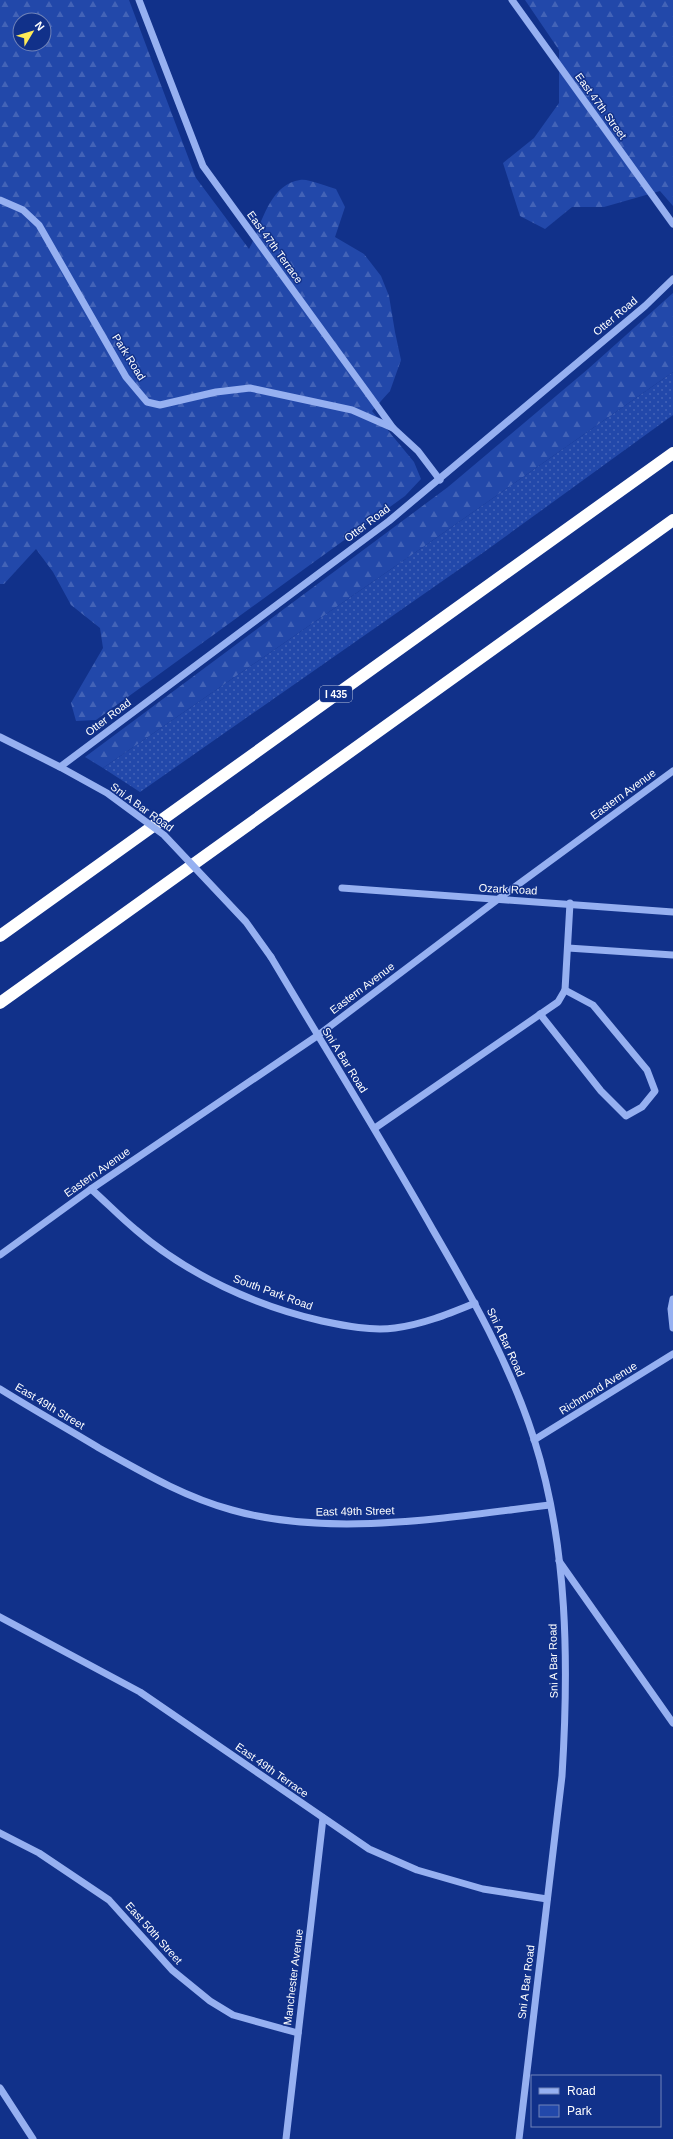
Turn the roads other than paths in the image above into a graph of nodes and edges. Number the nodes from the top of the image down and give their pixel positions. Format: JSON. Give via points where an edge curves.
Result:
{"nodes":[{"id":1,"x":139,"y":0,"type":"edge"},
{"id":2,"x":512,"y":0,"type":"edge"},
{"id":3,"x":0,"y":200,"type":"edge"},
{"id":4,"x":673,"y":224,"type":"edge"},
{"id":5,"x":673,"y":279,"type":"edge"},
{"id":6,"x":393,"y":428,"type":"junction"},
{"id":7,"x":673,"y":453,"type":"edge"},
{"id":8,"x":440,"y":480,"type":"junction"},
{"id":9,"x":673,"y":520,"type":"edge"},
{"id":10,"x":0,"y":737,"type":"edge"},
{"id":11,"x":60,"y":767,"type":"junction"},
{"id":12,"x":673,"y":771,"type":"edge"},
{"id":13,"x":342,"y":888,"type":"dead end"},
{"id":14,"x":497,"y":900,"type":"junction"},
{"id":15,"x":570,"y":903,"type":"junction"},
{"id":16,"x":673,"y":912,"type":"edge"},
{"id":17,"x":0,"y":936,"type":"edge"},
{"id":18,"x":568,"y":948,"type":"junction"},
{"id":19,"x":673,"y":955,"type":"edge"},
{"id":20,"x":565,"y":990,"type":"junction"},
{"id":21,"x":0,"y":1003,"type":"edge"},
{"id":22,"x":540,"y":1014,"type":"junction"},
{"id":23,"x":317,"y":1036,"type":"junction"},
{"id":24,"x":375,"y":1128,"type":"junction"},
{"id":25,"x":91,"y":1189,"type":"junction"},
{"id":26,"x":0,"y":1255,"type":"edge"},
{"id":27,"x":673,"y":1299,"type":"edge"},
{"id":28,"x":475,"y":1303,"type":"junction"},
{"id":29,"x":673,"y":1328,"type":"edge"},
{"id":30,"x":673,"y":1354,"type":"edge"},
{"id":31,"x":0,"y":1389,"type":"edge"},
{"id":32,"x":534,"y":1440,"type":"junction"},
{"id":33,"x":550,"y":1505,"type":"junction"},
{"id":34,"x":559,"y":1561,"type":"junction"},
{"id":35,"x":0,"y":1617,"type":"edge"},
{"id":36,"x":673,"y":1723,"type":"edge"},
{"id":37,"x":323,"y":1818,"type":"junction"},
{"id":38,"x":0,"y":1833,"type":"edge"},
{"id":39,"x":547,"y":1899,"type":"junction"},
{"id":40,"x":298,"y":2033,"type":"junction"},
{"id":41,"x":0,"y":2088,"type":"edge"},
{"id":42,"x":33,"y":2139,"type":"edge"},
{"id":43,"x":286,"y":2139,"type":"edge"},
{"id":44,"x":519,"y":2139,"type":"edge"}],
"edges":[{"from":1,"to":6,"type":"street","name":"East 47th Terrace","via":[[203,166]]},
{"from":2,"to":4,"type":"street","name":"East 47th Street"},
{"from":3,"to":6,"type":"street","name":"Park Road","via":[[23,210],[40,225],[126,377],[147,402],[160,405],[216,392],[250,388],[352,410]]},
{"from":5,"to":8,"type":"street","name":"Otter Road"},
{"from":6,"to":8,"type":"street","name":"East 47th Terrace","via":[[418,451]]},
{"from":7,"to":17,"type":"highway","number":"I 435"},
{"from":8,"to":11,"type":"street","name":"Otter Road"},
{"from":9,"to":21,"type":"highway"},
{"from":10,"to":11,"type":"street","name":"Sni A Bar Road"},
{"from":11,"to":23,"type":"street","name":"Sni A Bar Road","bridge":true,"via":[[107,793],[164,834],[246,922]]},
{"from":12,"to":14,"type":"street","name":"Eastern Avenue"},
{"from":13,"to":14,"type":"street","name":"Ozark Road"},
{"from":14,"to":15,"type":"street","name":"Ozark Road"},
{"from":14,"to":23,"type":"street","name":"Eastern Avenue"},
{"from":15,"to":16,"type":"street","name":"Ozark Road"},
{"from":15,"to":18,"type":"street"},
{"from":18,"to":19,"type":"street"},
{"from":18,"to":20,"type":"street"},
{"from":20,"to":22,"type":"street","via":[[558,1002]]},
{"from":20,"to":22,"type":"street","via":[[593,1005],[646,1070],[655,1091],[642,1107],[626,1116],[600,1091]]},
{"from":22,"to":24,"type":"street"},
{"from":23,"to":24,"type":"street","name":"Sni A Bar Road"},
{"from":23,"to":25,"type":"street","name":"Eastern Avenue"},
{"from":24,"to":28,"type":"street","name":"Sni A Bar Road"},
{"from":25,"to":26,"type":"street","name":"Eastern Avenue"},
{"from":25,"to":28,"type":"street","name":"South Park Road","via":[[136,1231],[184,1265],[235,1292],[297,1315],[352,1327],[393,1328],[434,1321]]},
{"from":27,"to":29,"type":"street"},
{"from":28,"to":32,"type":"street","name":"Sni A Bar Road","via":[[510,1372]]},
{"from":30,"to":32,"type":"street","name":"Richmond Avenue"},
{"from":31,"to":33,"type":"street","name":"East 49th Street","via":[[146,1475],[188,1496],[233,1511],[285,1521],[338,1524],[450,1518]]},
{"from":32,"to":33,"type":"street","name":"Sni A Bar Road"},
{"from":33,"to":34,"type":"street","name":"Sni A Bar Road"},
{"from":34,"to":36,"type":"street"},
{"from":34,"to":39,"type":"street","name":"Sni A Bar Road","via":[[565,1632],[565,1722],[562,1776]]},
{"from":35,"to":37,"type":"street","name":"East 49th Terrace","via":[[140,1692]]},
{"from":37,"to":39,"type":"street","name":"East 49th Terrace","via":[[369,1849],[417,1870],[484,1889]]},
{"from":37,"to":40,"type":"street","name":"Manchester Avenue"},
{"from":38,"to":40,"type":"street","name":"East 50th Street","via":[[40,1853],[109,1900],[172,1970],[210,2001],[233,2016]]},
{"from":39,"to":44,"type":"street","name":"Sni A Bar Road"},
{"from":40,"to":43,"type":"street","name":"Manchester Avenue"},
{"from":41,"to":42,"type":"street"}]}
